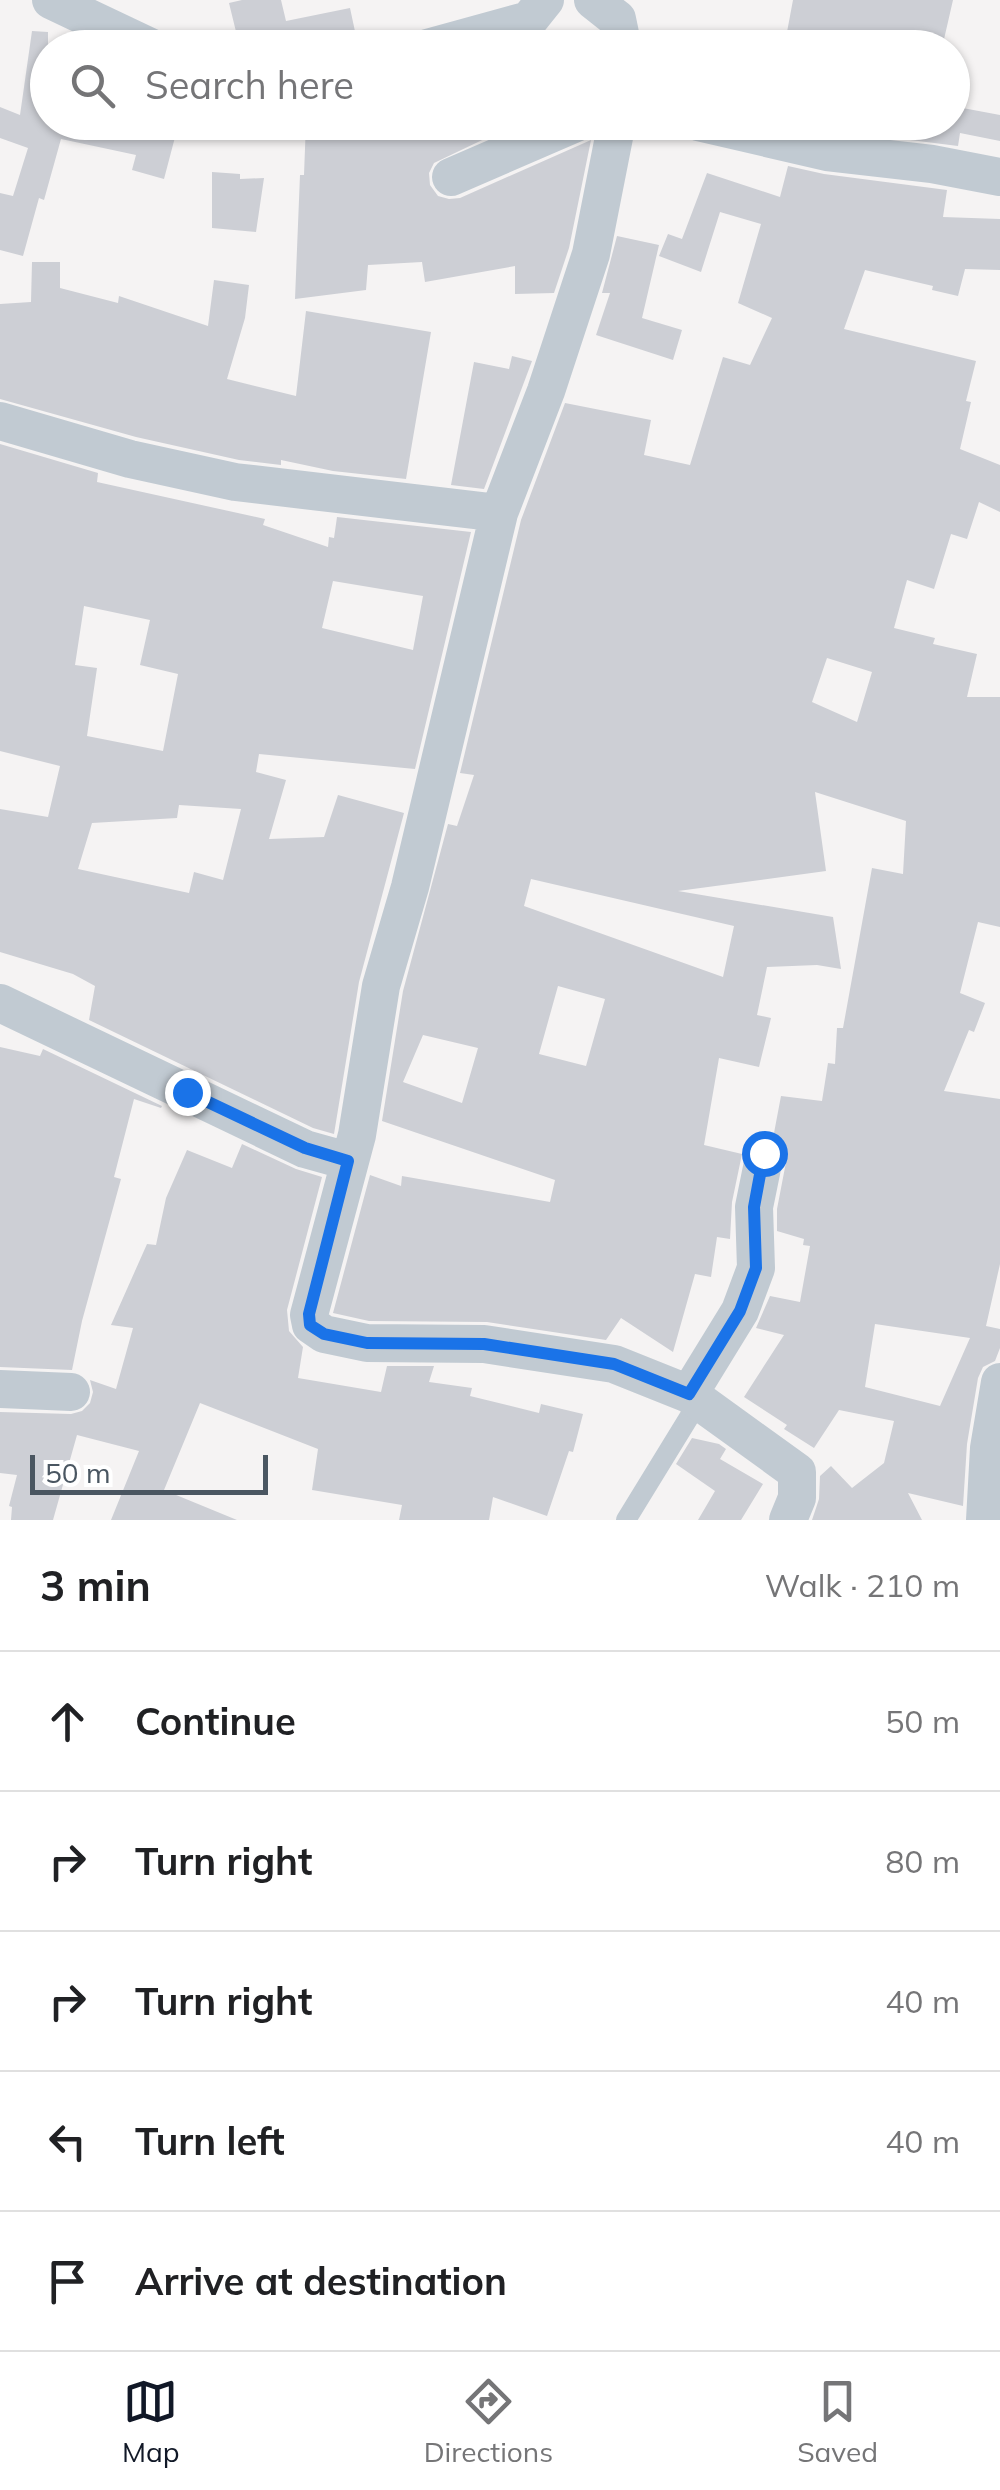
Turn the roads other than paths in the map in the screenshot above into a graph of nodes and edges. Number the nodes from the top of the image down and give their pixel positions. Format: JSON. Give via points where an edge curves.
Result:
{"nodes":[{"id":1,"x":51,"y":0,"type":"edge"},
{"id":2,"x":545,"y":0,"type":"edge"},
{"id":3,"x":593,"y":0,"type":"edge"},
{"id":4,"x":114,"y":30,"type":"edge"},
{"id":5,"x":493,"y":30,"type":"edge"},
{"id":6,"x":619,"y":30,"type":"edge"},
{"id":7,"x":536,"y":140,"type":"edge"},
{"id":8,"x":613,"y":140,"type":"edge"},
{"id":9,"x":775,"y":140,"type":"edge"},
{"id":10,"x":451,"y":176,"type":"dead end"},
{"id":11,"x":1000,"y":178,"type":"edge"},
{"id":12,"x":0,"y":420,"type":"edge"},
{"id":13,"x":498,"y":513,"type":"junction"},
{"id":14,"x":0,"y":1003,"type":"edge"},
{"id":15,"x":764,"y":1153,"type":"dead end"},
{"id":16,"x":348,"y":1161,"type":"junction"},
{"id":17,"x":1000,"y":1382,"type":"edge"},
{"id":18,"x":0,"y":1390,"type":"edge"},
{"id":19,"x":72,"y":1392,"type":"dead end"},
{"id":20,"x":694,"y":1398,"type":"junction"},
{"id":21,"x":626,"y":1520,"type":"edge"},
{"id":22,"x":788,"y":1520,"type":"edge"},
{"id":23,"x":985,"y":1520,"type":"edge"}],
"edges":[{"from":1,"to":4,"type":"street"},
{"from":2,"to":5,"type":"street","via":[[529,20]]},
{"from":3,"to":6,"type":"street","via":[[617,19]]},
{"from":7,"to":10,"type":"street"},
{"from":8,"to":13,"type":"street","via":[[590,254]]},
{"from":9,"to":11,"type":"street"},
{"from":12,"to":13,"type":"street","via":[[235,482]]},
{"from":13,"to":16,"type":"street","via":[[410,888],[380,986]]},
{"from":14,"to":16,"type":"street","via":[[305,1148]]},
{"from":15,"to":20,"type":"street","via":[[754,1207],[756,1268]]},
{"from":16,"to":20,"type":"street","via":[[310,1325],[367,1343],[484,1344],[614,1364]]},
{"from":17,"to":23,"type":"street"},
{"from":18,"to":19,"type":"street"},
{"from":20,"to":21,"type":"lane"},
{"from":20,"to":22,"type":"street","via":[[797,1472]]}]}
